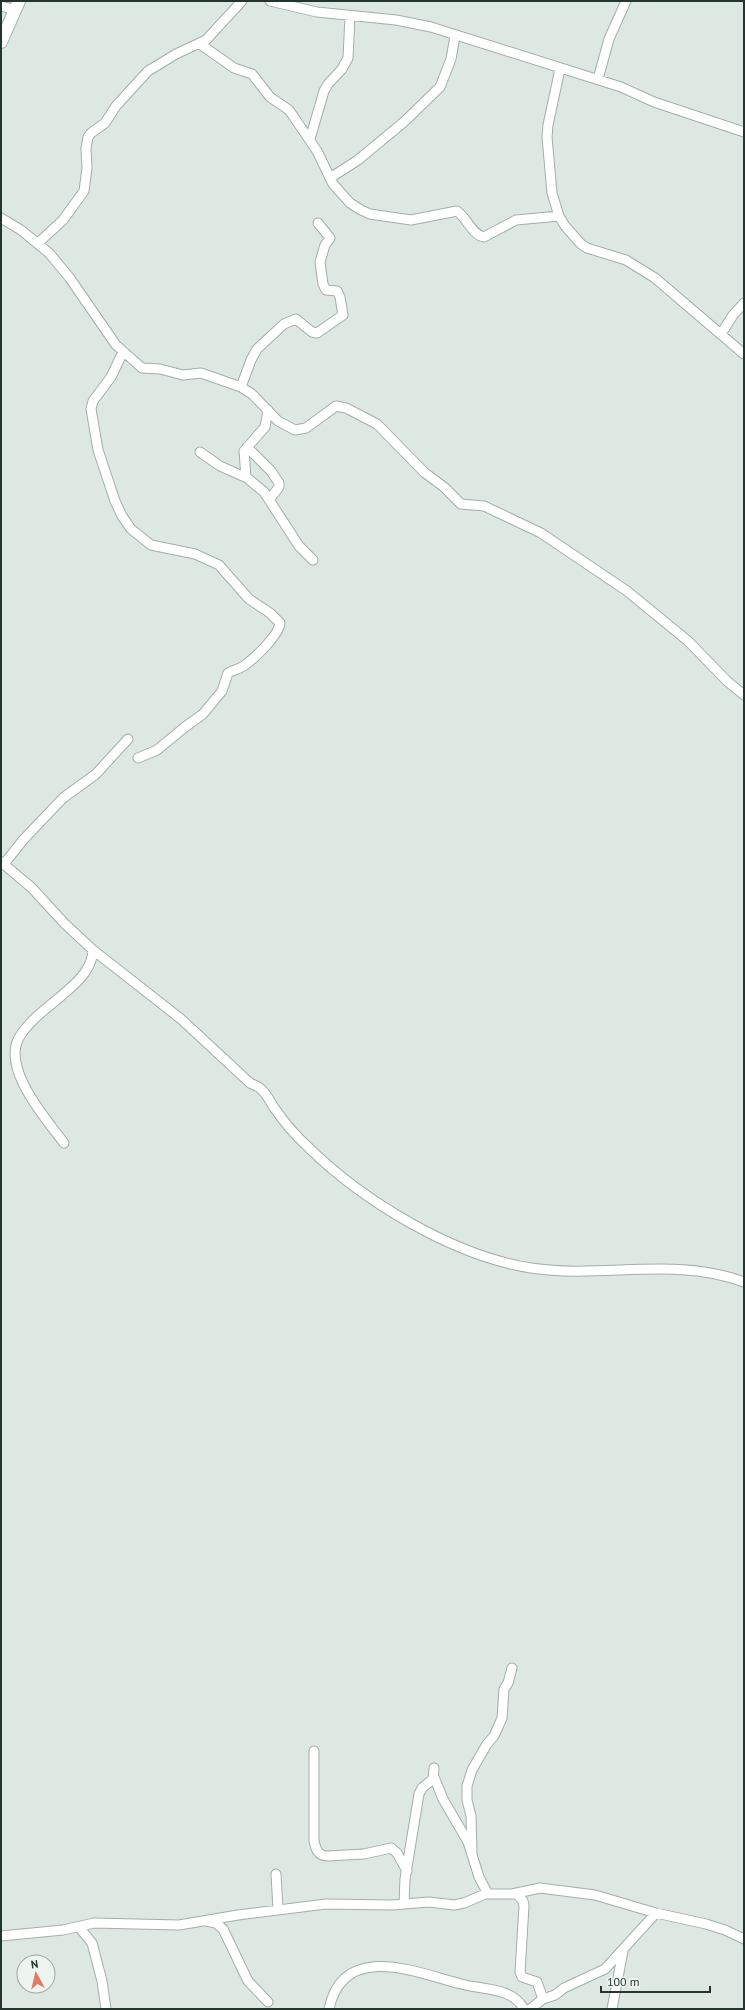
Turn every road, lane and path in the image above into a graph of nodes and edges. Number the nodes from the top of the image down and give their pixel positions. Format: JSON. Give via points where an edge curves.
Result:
{"nodes":[{"id":1,"x":242,"y":1,"type":"edge"},
{"id":2,"x":270,"y":1,"type":"edge"},
{"id":3,"x":626,"y":1,"type":"edge"},
{"id":4,"x":1,"y":6,"type":"edge"},
{"id":5,"x":17,"y":6,"type":"edge"},
{"id":6,"x":350,"y":16,"type":"junction"},
{"id":7,"x":456,"y":36,"type":"junction"},
{"id":8,"x":1,"y":42,"type":"edge"},
{"id":9,"x":200,"y":44,"type":"junction"},
{"id":10,"x":560,"y":69,"type":"junction"},
{"id":11,"x":598,"y":80,"type":"junction"},
{"id":12,"x":744,"y":132,"type":"edge"},
{"id":13,"x":310,"y":140,"type":"junction"},
{"id":14,"x":330,"y":178,"type":"junction"},
{"id":15,"x":559,"y":216,"type":"junction"},
{"id":16,"x":1,"y":218,"type":"edge"},
{"id":17,"x":318,"y":223,"type":"dead end"},
{"id":18,"x":38,"y":243,"type":"junction"},
{"id":19,"x":744,"y":303,"type":"edge"},
{"id":20,"x":721,"y":334,"type":"junction"},
{"id":21,"x":123,"y":352,"type":"junction"},
{"id":22,"x":744,"y":354,"type":"edge"},
{"id":23,"x":241,"y":387,"type":"junction"},
{"id":24,"x":268,"y":410,"type":"junction"},
{"id":25,"x":247,"y":447,"type":"junction"},
{"id":26,"x":200,"y":452,"type":"dead end"},
{"id":27,"x":247,"y":478,"type":"junction"},
{"id":28,"x":269,"y":500,"type":"junction"},
{"id":29,"x":313,"y":560,"type":"dead end"},
{"id":30,"x":744,"y":695,"type":"edge"},
{"id":31,"x":128,"y":739,"type":"dead end"},
{"id":32,"x":138,"y":758,"type":"dead end"},
{"id":33,"x":2,"y":863,"type":"edge"},
{"id":34,"x":93,"y":950,"type":"junction"},
{"id":35,"x":64,"y":1143,"type":"dead end"},
{"id":36,"x":744,"y":1282,"type":"edge"},
{"id":37,"x":512,"y":1668,"type":"dead end"},
{"id":38,"x":314,"y":1751,"type":"dead end"},
{"id":39,"x":472,"y":1853,"type":"junction"},
{"id":40,"x":407,"y":1871,"type":"junction"},
{"id":41,"x":276,"y":1874,"type":"dead end"},
{"id":42,"x":516,"y":1893,"type":"junction"},
{"id":43,"x":488,"y":1894,"type":"junction"},
{"id":44,"x":404,"y":1904,"type":"junction"},
{"id":45,"x":278,"y":1909,"type":"junction"},
{"id":46,"x":656,"y":1913,"type":"junction"},
{"id":47,"x":204,"y":1920,"type":"junction"},
{"id":48,"x":79,"y":1927,"type":"junction"},
{"id":49,"x":1,"y":1936,"type":"edge"},
{"id":50,"x":744,"y":1939,"type":"edge"},
{"id":51,"x":624,"y":1950,"type":"junction"},
{"id":52,"x":543,"y":1999,"type":"junction"},
{"id":53,"x":268,"y":2002,"type":"dead end"},
{"id":54,"x":106,"y":2009,"type":"edge"},
{"id":55,"x":328,"y":2009,"type":"edge"},
{"id":56,"x":524,"y":2009,"type":"edge"},
{"id":57,"x":530,"y":2009,"type":"edge"},
{"id":58,"x":612,"y":2009,"type":"edge"}],
"edges":[{"from":1,"to":9,"type":"street","via":[[214,33]]},
{"from":2,"to":6,"type":"street","via":[[317,12]]},
{"from":3,"to":11,"type":"street","via":[[609,39]]},
{"from":4,"to":5,"type":"street"},
{"from":5,"to":8,"type":"main road"},
{"from":6,"to":7,"type":"street","via":[[415,23]]},
{"from":6,"to":13,"type":"street","via":[[348,58],[324,91]]},
{"from":7,"to":10,"type":"street"},
{"from":7,"to":14,"type":"street","via":[[451,59],[440,87],[405,121],[358,160]]},
{"from":9,"to":13,"type":"street","via":[[234,68],[254,76],[270,97],[289,110]]},
{"from":9,"to":18,"type":"street","via":[[176,54],[148,71],[116,106],[105,123],[91,133],[86,148],[84,191],[63,220]]},
{"from":10,"to":11,"type":"street"},
{"from":10,"to":15,"type":"street","via":[[547,137],[552,193]]},
{"from":11,"to":12,"type":"street"},
{"from":13,"to":14,"type":"street"},
{"from":14,"to":15,"type":"street","via":[[350,203],[365,212],[411,220],[457,211],[481,237],[516,220]]},
{"from":15,"to":20,"type":"street","via":[[581,244],[626,260],[655,278]]},
{"from":16,"to":18,"type":"street"},
{"from":17,"to":23,"type":"street","via":[[330,238],[320,262],[323,284],[326,290],[337,292],[343,315],[318,333],[312,332],[296,319],[284,324],[254,354]]},
{"from":18,"to":21,"type":"street","via":[[59,264],[102,327]]},
{"from":19,"to":20,"type":"street"},
{"from":20,"to":22,"type":"street"},
{"from":21,"to":23,"type":"street","via":[[142,368],[160,369],[183,375],[201,373]]},
{"from":21,"to":32,"type":"street","via":[[111,377],[93,401],[91,409],[98,450],[122,516],[131,529],[151,545],[195,554],[219,565],[248,599],[280,623],[268,644],[245,665],[228,673],[222,691],[204,714],[157,750]]},
{"from":23,"to":24,"type":"street"},
{"from":24,"to":25,"type":"street","via":[[265,427]]},
{"from":24,"to":30,"type":"street","via":[[278,421],[294,430],[306,428],[336,406],[373,420],[425,473],[457,501],[464,505],[488,508],[541,534],[581,559],[628,591],[688,641]]},
{"from":25,"to":27,"type":"street","via":[[244,452]]},
{"from":25,"to":28,"type":"street","via":[[279,482],[279,487]]},
{"from":26,"to":27,"type":"street","via":[[220,466]]},
{"from":27,"to":28,"type":"street","via":[[264,492]]},
{"from":28,"to":29,"type":"street","via":[[299,546]]},
{"from":31,"to":33,"type":"street","via":[[96,774],[63,798]]},
{"from":33,"to":34,"type":"street","via":[[32,888]]},
{"from":34,"to":35,"type":"street","via":[[90,965],[84,973],[24,1030],[14,1051],[18,1070],[32,1098]]},
{"from":34,"to":36,"type":"street","via":[[181,1019],[248,1081],[260,1088],[289,1126],[332,1169],[381,1205],[440,1238],[458,1247],[532,1268],[607,1272],[688,1269],[710,1272]]},
{"from":37,"to":39,"type":"street","via":[[504,1689],[501,1722],[472,1770],[467,1786]]},
{"from":38,"to":40,"type":"street","via":[[314,1841],[317,1851],[322,1856],[328,1856],[364,1854],[391,1848],[397,1853]]},
{"from":39,"to":40,"type":"street","via":[[443,1799],[434,1773],[420,1791]]},
{"from":39,"to":43,"type":"street","via":[[479,1877]]},
{"from":40,"to":44,"type":"street"},
{"from":41,"to":45,"type":"street"},
{"from":42,"to":43,"type":"street"},
{"from":42,"to":46,"type":"street","via":[[535,1888],[584,1893]]},
{"from":42,"to":52,"type":"street","via":[[524,1906],[520,1972],[522,1977],[537,1982]]},
{"from":43,"to":44,"type":"street","via":[[459,1904]]},
{"from":44,"to":45,"type":"street","via":[[326,1904]]},
{"from":45,"to":47,"type":"street"},
{"from":46,"to":50,"type":"street","via":[[706,1924]]},
{"from":46,"to":51,"type":"street"},
{"from":47,"to":48,"type":"street","via":[[179,1925],[94,1923]]},
{"from":47,"to":53,"type":"street","via":[[216,1923],[223,1929],[248,1981]]},
{"from":48,"to":49,"type":"street"},
{"from":48,"to":54,"type":"street","via":[[92,1943]]},
{"from":51,"to":52,"type":"street","via":[[605,1969],[564,1988],[556,1995]]},
{"from":51,"to":58,"type":"street"},
{"from":52,"to":57,"type":"street"},
{"from":55,"to":56,"type":"street","via":[[339,1986],[346,1978],[357,1971],[377,1965],[443,1977],[463,1985],[508,1994],[516,1998]]}]}
